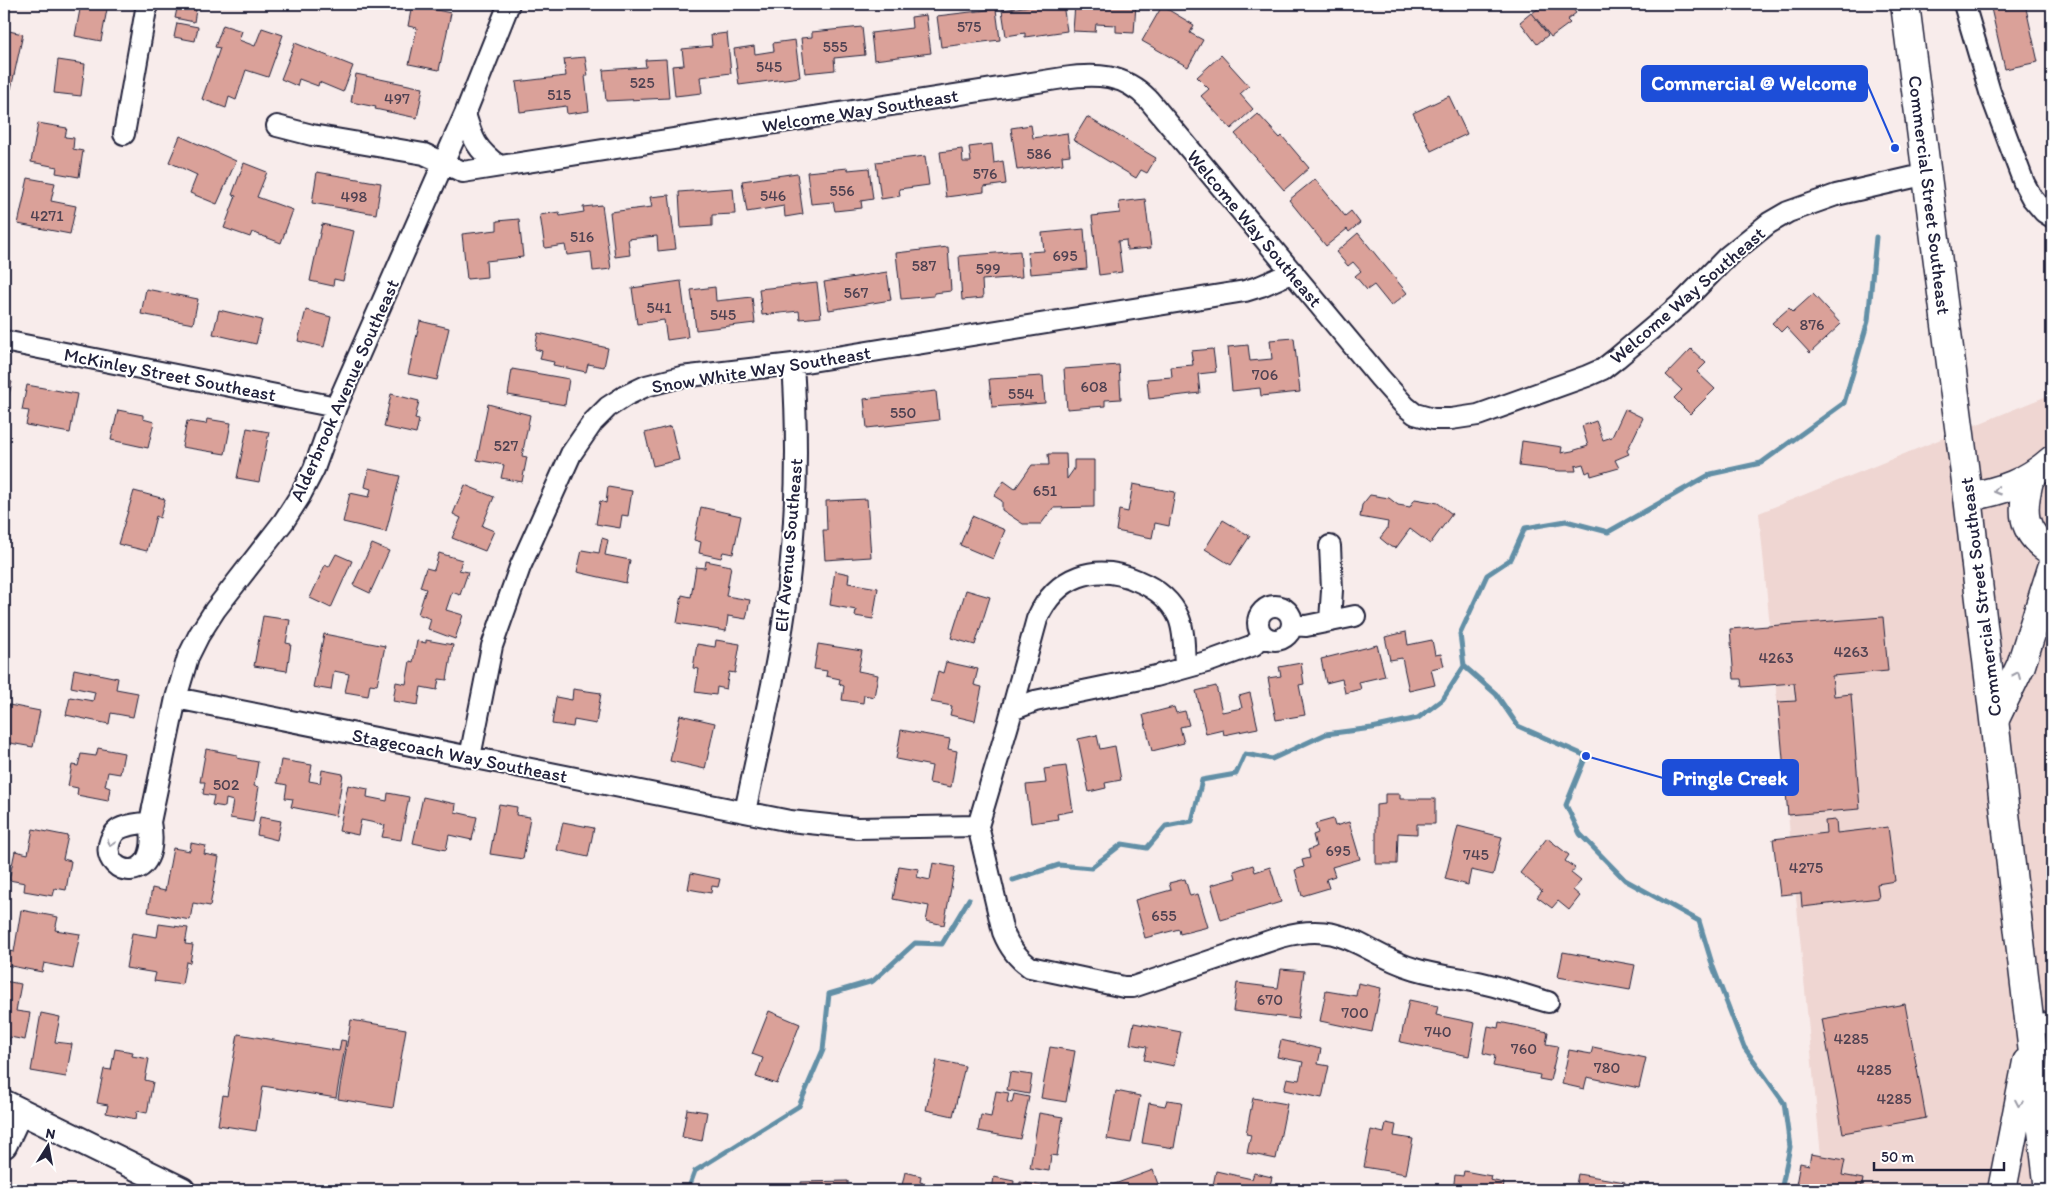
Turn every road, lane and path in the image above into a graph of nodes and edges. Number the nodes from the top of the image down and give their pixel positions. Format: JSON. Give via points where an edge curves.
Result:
{"nodes":[{"id":1,"x":147,"y":4,"type":"edge"},
{"id":2,"x":509,"y":4,"type":"edge"},
{"id":3,"x":1905,"y":4,"type":"edge"},
{"id":4,"x":1964,"y":4,"type":"edge"},
{"id":5,"x":465,"y":114,"type":"junction"},
{"id":6,"x":277,"y":126,"type":"dead end"},
{"id":7,"x":124,"y":134,"type":"dead end"},
{"id":8,"x":444,"y":162,"type":"junction"},
{"id":9,"x":499,"y":166,"type":"junction"},
{"id":10,"x":1927,"y":174,"type":"junction"},
{"id":11,"x":2052,"y":217,"type":"edge"},
{"id":12,"x":1292,"y":272,"type":"junction"},
{"id":13,"x":4,"y":341,"type":"edge"},
{"id":14,"x":793,"y":364,"type":"junction"},
{"id":15,"x":336,"y":407,"type":"junction"},
{"id":16,"x":2052,"y":460,"type":"edge"},
{"id":17,"x":2030,"y":477,"type":"junction"},
{"id":18,"x":1968,"y":497,"type":"junction"},
{"id":19,"x":1330,"y":546,"type":"dead end"},
{"id":20,"x":2052,"y":552,"type":"edge"},
{"id":21,"x":2052,"y":568,"type":"edge"},
{"id":22,"x":1355,"y":616,"type":"dead end"},
{"id":23,"x":1330,"y":622,"type":"junction"},
{"id":24,"x":1292,"y":625,"type":"junction"},
{"id":25,"x":1263,"y":634,"type":"junction"},
{"id":26,"x":1185,"y":667,"type":"junction"},
{"id":27,"x":176,"y":698,"type":"junction"},
{"id":28,"x":1012,"y":710,"type":"junction"},
{"id":29,"x":1995,"y":719,"type":"junction"},
{"id":30,"x":470,"y":757,"type":"junction"},
{"id":31,"x":745,"y":812,"type":"junction"},
{"id":32,"x":150,"y":822,"type":"dead end"},
{"id":33,"x":978,"y":826,"type":"junction"},
{"id":34,"x":1548,"y":1002,"type":"dead end"},
{"id":35,"x":2038,"y":1028,"type":"edge"},
{"id":36,"x":12,"y":1107,"type":"edge"},
{"id":37,"x":4,"y":1145,"type":"edge"},
{"id":38,"x":182,"y":1190,"type":"edge"},
{"id":39,"x":2002,"y":1190,"type":"edge"},
{"id":40,"x":2049,"y":1190,"type":"edge"}],
"edges":[{"from":1,"to":7,"type":"street"},
{"from":2,"to":5,"type":"street","name":"Alderbrook Avenue Southeast"},
{"from":3,"to":10,"type":"main road","name":"Commercial Street Southeast"},
{"from":4,"to":11,"type":"street","via":[[1990,92],[2024,183],[2032,198]]},
{"from":5,"to":8,"type":"street","name":"Alderbrook Avenue Southeast"},
{"from":5,"to":9,"type":"street","via":[[476,144]]},
{"from":6,"to":8,"type":"street","name":"Welcome Way Southeast","via":[[424,154]]},
{"from":8,"to":9,"type":"street","name":"Welcome Way Southeast","via":[[463,172]]},
{"from":8,"to":15,"type":"street","name":"Alderbrook Avenue Southeast"},
{"from":9,"to":12,"type":"street","name":"Welcome Way Southeast","via":[[1070,77],[1104,76],[1138,88]]},
{"from":10,"to":12,"type":"street","name":"Welcome Way Southeast","via":[[1836,195],[1788,212],[1768,223],[1728,256],[1681,304],[1603,369],[1478,415],[1451,419],[1415,414],[1380,378]]},
{"from":10,"to":18,"type":"main road","name":"Commercial Street Southeast"},
{"from":12,"to":14,"type":"street","name":"Snow White Way Southeast","via":[[1245,291]]},
{"from":13,"to":15,"type":"street","name":"McKinley Street Southeast"},
{"from":14,"to":30,"type":"street","name":"Snow White Way Southeast","via":[[681,378],[646,386],[608,407],[593,422],[571,454],[502,614],[492,646]]},
{"from":14,"to":31,"type":"street","name":"Elf Avenue Southeast","via":[[796,471],[788,587]]},
{"from":15,"to":27,"type":"street","name":"Alderbrook Avenue Southeast","via":[[300,496],[215,610],[188,657]]},
{"from":16,"to":17,"type":"main road"},
{"from":17,"to":18,"type":"main road","one_way":true,"via":[[2000,491]]},
{"from":17,"to":20,"type":"main road","via":[[2024,504],[2026,522],[2038,542]]},
{"from":18,"to":29,"type":"main road","name":"Commercial Street Southeast"},
{"from":19,"to":23,"type":"street"},
{"from":29,"to":21,"type":"main road","one_way":true,"via":[[2021,665]]},
{"from":22,"to":23,"type":"street"},
{"from":23,"to":24,"type":"street"},
{"from":24,"to":25,"type":"street","via":[[1287,635],[1278,639],[1267,638]]},
{"from":24,"to":25,"type":"street","via":[[1286,610],[1270,607],[1258,619]]},
{"from":25,"to":26,"type":"street","via":[[1254,645]]},
{"from":26,"to":28,"type":"street","via":[[1035,701]]},
{"from":26,"to":28,"type":"street","via":[[1179,618],[1160,593],[1129,577],[1100,572],[1085,574],[1063,584],[1044,604]]},
{"from":27,"to":30,"type":"street","name":"Stagecoach Way Southeast"},
{"from":27,"to":32,"type":"street","name":"Alderbrook Avenue Southeast"},
{"from":28,"to":33,"type":"street"},
{"from":29,"to":35,"type":"main road","name":"Commercial Street Southeast"},
{"from":30,"to":31,"type":"street","name":"Stagecoach Way Southeast"},
{"from":31,"to":33,"type":"street","name":"Stagecoach Way Southeast","via":[[835,827]]},
{"from":33,"to":34,"type":"street","via":[[1003,932],[1020,961],[1030,967],[1133,987],[1299,932],[1334,933],[1413,969],[1485,984]]},
{"from":35,"to":39,"type":"main road","one_way":true},
{"from":35,"to":40,"type":"main road","name":"Commercial Street Southeast"},
{"from":36,"to":37,"type":"street"},
{"from":36,"to":38,"type":"street"}]}
